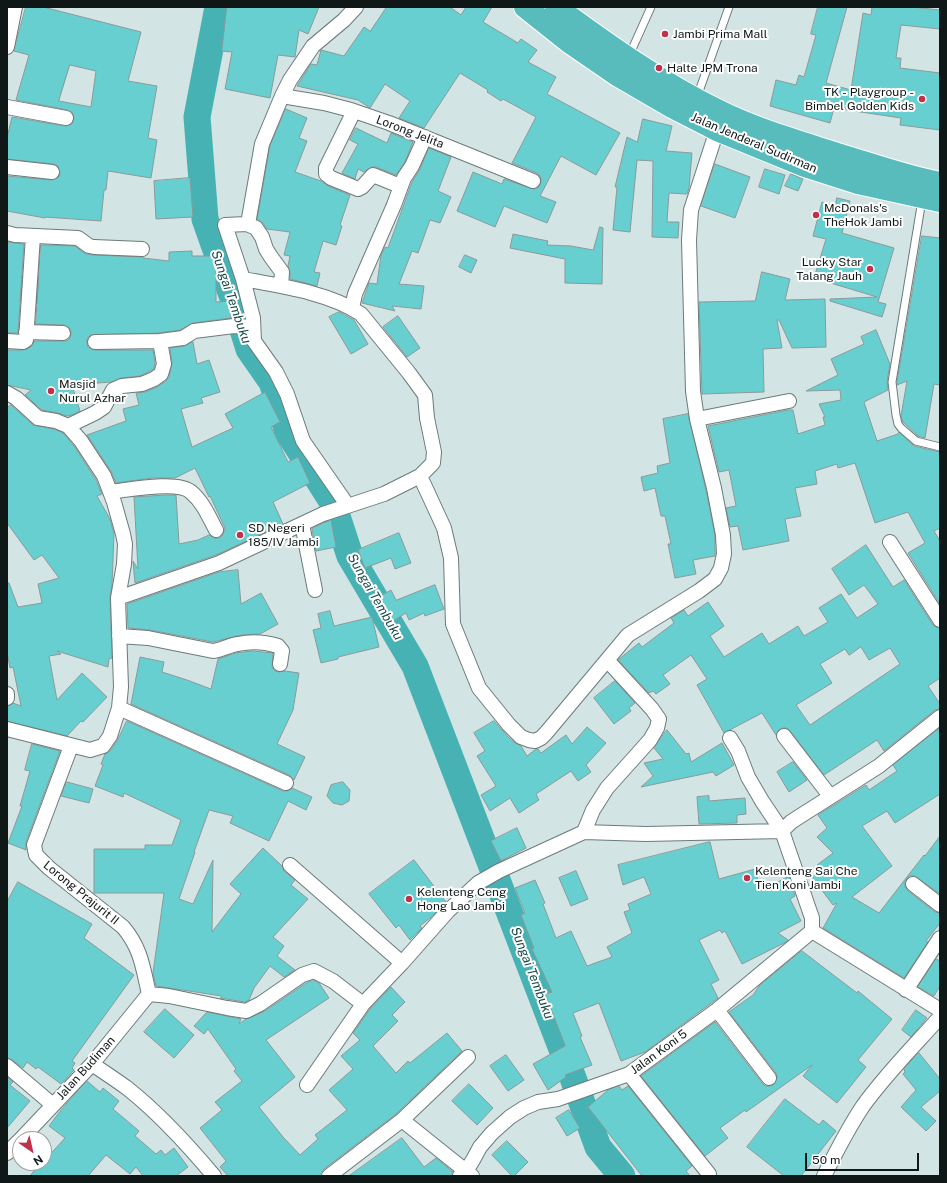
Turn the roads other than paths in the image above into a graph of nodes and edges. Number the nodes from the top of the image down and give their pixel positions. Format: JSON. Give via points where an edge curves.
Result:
{"nodes":[{"id":1,"x":15,"y":7,"type":"edge"},
{"id":2,"x":356,"y":7,"type":"edge"},
{"id":3,"x":525,"y":7,"type":"edge"},
{"id":4,"x":556,"y":7,"type":"edge"},
{"id":5,"x":651,"y":7,"type":"edge"},
{"id":6,"x":729,"y":7,"type":"edge"},
{"id":7,"x":7,"y":47,"type":"edge"},
{"id":8,"x":632,"y":48,"type":"junction"},
{"id":9,"x":282,"y":96,"type":"junction"},
{"id":10,"x":696,"y":99,"type":"junction"},
{"id":11,"x":7,"y":107,"type":"edge"},
{"id":12,"x":354,"y":111,"type":"junction"},
{"id":13,"x":66,"y":118,"type":"dead end"},
{"id":14,"x":717,"y":130,"type":"junction"},
{"id":15,"x":424,"y":137,"type":"junction"},
{"id":16,"x":812,"y":146,"type":"junction"},
{"id":17,"x":806,"y":166,"type":"junction"},
{"id":18,"x":7,"y":167,"type":"edge"},
{"id":19,"x":52,"y":172,"type":"dead end"},
{"id":20,"x":533,"y":181,"type":"dead end"},
{"id":21,"x":940,"y":183,"type":"edge"},
{"id":22,"x":400,"y":186,"type":"junction"},
{"id":23,"x":931,"y":199,"type":"edge"},
{"id":24,"x":248,"y":224,"type":"junction"},
{"id":25,"x":7,"y":233,"type":"edge"},
{"id":26,"x":33,"y":236,"type":"junction"},
{"id":27,"x":142,"y":249,"type":"dead end"},
{"id":28,"x":243,"y":280,"type":"junction"},
{"id":29,"x":281,"y":286,"type":"junction"},
{"id":30,"x":352,"y":308,"type":"junction"},
{"id":31,"x":251,"y":327,"type":"junction"},
{"id":32,"x":26,"y":332,"type":"junction"},
{"id":33,"x":63,"y":333,"type":"dead end"},
{"id":34,"x":7,"y":341,"type":"edge"},
{"id":35,"x":160,"y":341,"type":"junction"},
{"id":36,"x":94,"y":342,"type":"dead end"},
{"id":37,"x":7,"y":393,"type":"edge"},
{"id":38,"x":789,"y":401,"type":"dead end"},
{"id":39,"x":697,"y":420,"type":"junction"},
{"id":40,"x":68,"y":426,"type":"junction"},
{"id":41,"x":940,"y":447,"type":"edge"},
{"id":42,"x":420,"y":476,"type":"junction"},
{"id":43,"x":110,"y":492,"type":"junction"},
{"id":44,"x":343,"y":508,"type":"junction"},
{"id":45,"x":302,"y":524,"type":"junction"},
{"id":46,"x":216,"y":530,"type":"dead end"},
{"id":47,"x":890,"y":542,"type":"dead end"},
{"id":48,"x":315,"y":590,"type":"dead end"},
{"id":49,"x":118,"y":598,"type":"junction"},
{"id":50,"x":940,"y":620,"type":"edge"},
{"id":51,"x":119,"y":636,"type":"junction"},
{"id":52,"x":607,"y":660,"type":"junction"},
{"id":53,"x":280,"y":664,"type":"dead end"},
{"id":54,"x":7,"y":694,"type":"edge"},
{"id":55,"x":7,"y":698,"type":"edge"},
{"id":56,"x":119,"y":708,"type":"junction"},
{"id":57,"x":940,"y":718,"type":"edge"},
{"id":58,"x":7,"y":728,"type":"edge"},
{"id":59,"x":784,"y":736,"type":"dead end"},
{"id":60,"x":730,"y":738,"type":"dead end"},
{"id":61,"x":71,"y":746,"type":"junction"},
{"id":62,"x":286,"y":783,"type":"dead end"},
{"id":63,"x":830,"y":796,"type":"junction"},
{"id":64,"x":782,"y":831,"type":"junction"},
{"id":65,"x":584,"y":832,"type":"junction"},
{"id":66,"x":290,"y":865,"type":"dead end"},
{"id":67,"x":913,"y":884,"type":"dead end"},
{"id":68,"x":940,"y":905,"type":"edge"},
{"id":69,"x":812,"y":931,"type":"junction"},
{"id":70,"x":940,"y":938,"type":"edge"},
{"id":71,"x":402,"y":963,"type":"junction"},
{"id":72,"x":906,"y":990,"type":"junction"},
{"id":73,"x":149,"y":994,"type":"junction"},
{"id":74,"x":363,"y":1004,"type":"junction"},
{"id":75,"x":717,"y":1010,"type":"junction"},
{"id":76,"x":940,"y":1010,"type":"edge"},
{"id":77,"x":940,"y":1017,"type":"edge"},
{"id":78,"x":468,"y":1056,"type":"dead end"},
{"id":79,"x":92,"y":1064,"type":"junction"},
{"id":80,"x":7,"y":1066,"type":"edge"},
{"id":81,"x":629,"y":1074,"type":"junction"},
{"id":82,"x":769,"y":1078,"type":"dead end"},
{"id":83,"x":307,"y":1085,"type":"dead end"},
{"id":84,"x":53,"y":1105,"type":"junction"},
{"id":85,"x":402,"y":1120,"type":"junction"},
{"id":86,"x":28,"y":1131,"type":"edge"},
{"id":87,"x":466,"y":1174,"type":"edge"},
{"id":88,"x":709,"y":1174,"type":"dead end"},
{"id":89,"x":214,"y":1176,"type":"edge"},
{"id":90,"x":329,"y":1176,"type":"edge"},
{"id":91,"x":824,"y":1176,"type":"edge"}],
"edges":[{"from":1,"to":7,"type":"street"},
{"from":2,"to":9,"type":"street","via":[[313,46]]},
{"from":3,"to":14,"type":"highway","name":"Jalan Jenderal Sudirman","via":[[617,75]]},
{"from":4,"to":8,"type":"highway","name":"Jalan Jenderal Sudirman","via":[[611,48]]},
{"from":5,"to":8,"type":"lane"},
{"from":6,"to":10,"type":"lane"},
{"from":8,"to":10,"type":"highway","name":"Jalan Jenderal Sudirman"},
{"from":9,"to":12,"type":"street","name":"Lorong Jelita"},
{"from":9,"to":24,"type":"street","via":[[262,144]]},
{"from":10,"to":16,"type":"highway","name":"Jalan Jenderal Sudirman","via":[[720,112]]},
{"from":11,"to":13,"type":"street"},
{"from":12,"to":15,"type":"street","name":"Lorong Jelita"},
{"from":12,"to":22,"type":"street","via":[[326,168],[326,174],[358,189],[373,175]]},
{"from":14,"to":17,"type":"highway","name":"Jalan Jenderal Sudirman"},
{"from":14,"to":39,"type":"street","via":[[691,210],[690,305],[693,391]]},
{"from":15,"to":20,"type":"street","name":"Lorong Jelita"},
{"from":15,"to":22,"type":"street"},
{"from":16,"to":17,"type":"highway"},
{"from":16,"to":21,"type":"highway","name":"Jalan Jenderal Sudirman","via":[[918,179]]},
{"from":17,"to":23,"type":"highway","name":"Jalan Jenderal Sudirman","via":[[858,183]]},
{"from":18,"to":19,"type":"street"},
{"from":22,"to":30,"type":"street","via":[[355,294]]},
{"from":23,"to":41,"type":"lane","via":[[892,382],[898,424],[916,441]]},
{"from":24,"to":28,"type":"street","via":[[225,225]]},
{"from":24,"to":29,"type":"street","via":[[256,228],[282,272]]},
{"from":25,"to":26,"type":"street"},
{"from":26,"to":27,"type":"street","via":[[78,238],[94,247]]},
{"from":26,"to":32,"type":"street"},
{"from":28,"to":29,"type":"street"},
{"from":28,"to":31,"type":"street","via":[[253,318]]},
{"from":29,"to":30,"type":"street","via":[[312,293]]},
{"from":30,"to":42,"type":"street","via":[[362,314],[425,394],[434,458],[433,463]]},
{"from":31,"to":35,"type":"street","via":[[234,326],[194,331],[183,338]]},
{"from":31,"to":44,"type":"street","via":[[254,341],[276,372],[289,399],[304,441]]},
{"from":32,"to":33,"type":"street"},
{"from":32,"to":34,"type":"street","via":[[26,340],[23,342]]},
{"from":35,"to":36,"type":"street"},
{"from":35,"to":40,"type":"street","via":[[164,364],[161,374],[142,384],[122,386],[113,390],[104,407]]},
{"from":37,"to":40,"type":"street","via":[[38,418]]},
{"from":38,"to":39,"type":"street"},
{"from":39,"to":52,"type":"street","via":[[723,535],[722,568],[715,579],[699,591],[628,635]]},
{"from":40,"to":43,"type":"street","via":[[104,476]]},
{"from":42,"to":44,"type":"street","via":[[384,494]]},
{"from":42,"to":52,"type":"street","via":[[444,528],[451,558],[453,624],[479,688],[521,737],[535,741],[541,738]]},
{"from":43,"to":46,"type":"street","via":[[182,486],[198,499]]},
{"from":43,"to":49,"type":"street","via":[[124,544],[124,564]]},
{"from":44,"to":45,"type":"street"},
{"from":45,"to":48,"type":"street"},
{"from":45,"to":49,"type":"street","via":[[218,563]]},
{"from":47,"to":50,"type":"street"},
{"from":49,"to":51,"type":"street"},
{"from":51,"to":53,"type":"street","via":[[148,638],[213,651],[238,643],[265,642],[278,646],[282,651]]},
{"from":51,"to":56,"type":"street"},
{"from":52,"to":65,"type":"street","via":[[659,719],[650,740],[607,788],[593,810]]},
{"from":54,"to":55,"type":"street"},
{"from":56,"to":61,"type":"street","via":[[110,736],[103,746],[90,750]]},
{"from":56,"to":62,"type":"street"},
{"from":57,"to":63,"type":"street","via":[[879,766]]},
{"from":58,"to":61,"type":"street"},
{"from":59,"to":63,"type":"street"},
{"from":60,"to":64,"type":"street","via":[[748,777]]},
{"from":61,"to":73,"type":"street","name":"Lorong Prajurit II","via":[[34,845],[36,855],[131,936],[137,947]]},
{"from":63,"to":64,"type":"street"},
{"from":64,"to":65,"type":"street","via":[[646,834]]},
{"from":64,"to":69,"type":"street","via":[[812,918]]},
{"from":65,"to":71,"type":"street","via":[[478,883],[447,912]]},
{"from":66,"to":71,"type":"street"},
{"from":67,"to":68,"type":"street"},
{"from":69,"to":72,"type":"street"},
{"from":69,"to":75,"type":"street","name":"Jalan Koni 5"},
{"from":70,"to":72,"type":"street"},
{"from":71,"to":74,"type":"street"},
{"from":72,"to":76,"type":"street"},
{"from":73,"to":74,"type":"street","via":[[246,1011],[302,975],[314,971],[333,981]]},
{"from":73,"to":79,"type":"street","name":"Jalan Budiman"},
{"from":74,"to":83,"type":"street"},
{"from":75,"to":81,"type":"street","name":"Jalan Koni 5"},
{"from":75,"to":82,"type":"street"},
{"from":77,"to":91,"type":"street","via":[[886,1077],[863,1107],[843,1138]]},
{"from":78,"to":85,"type":"street"},
{"from":79,"to":84,"type":"street","name":"Jalan Budiman"},
{"from":79,"to":89,"type":"street","via":[[128,1089],[164,1121]]},
{"from":80,"to":84,"type":"street"},
{"from":81,"to":87,"type":"street","name":"Jalan Koni 5","via":[[524,1108],[492,1133],[480,1147]]},
{"from":81,"to":88,"type":"street"},
{"from":84,"to":86,"type":"street","name":"Jalan Budiman"},
{"from":85,"to":87,"type":"street"},
{"from":85,"to":90,"type":"street"}]}
